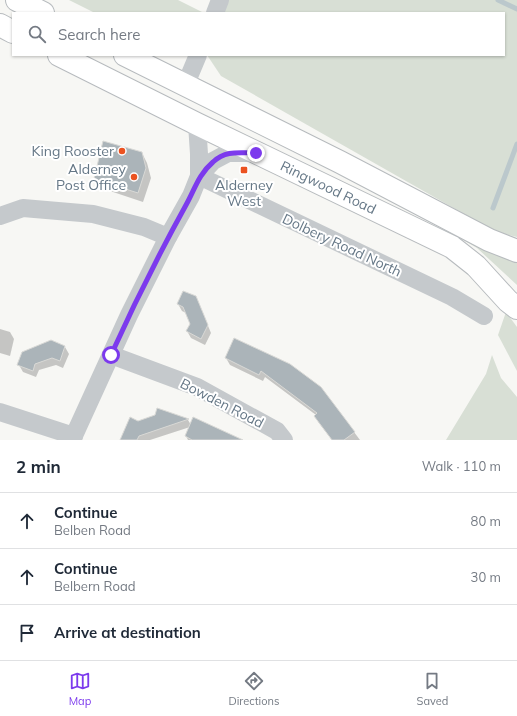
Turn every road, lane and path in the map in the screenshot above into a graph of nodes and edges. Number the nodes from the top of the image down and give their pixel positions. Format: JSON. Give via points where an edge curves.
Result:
{"nodes":[{"id":1,"x":17,"y":0,"type":"edge"},
{"id":2,"x":220,"y":0,"type":"edge"},
{"id":3,"x":40,"y":12,"type":"edge"},
{"id":4,"x":215,"y":12,"type":"edge"},
{"id":5,"x":0,"y":25,"type":"edge"},
{"id":6,"x":12,"y":31,"type":"edge"},
{"id":7,"x":61,"y":56,"type":"edge"},
{"id":8,"x":127,"y":56,"type":"edge"},
{"id":9,"x":198,"y":56,"type":"edge"},
{"id":10,"x":185,"y":86,"type":"junction"},
{"id":11,"x":196,"y":124,"type":"junction"},
{"id":12,"x":256,"y":153,"type":"junction"},
{"id":13,"x":199,"y":176,"type":"junction"},
{"id":14,"x":0,"y":216,"type":"edge"},
{"id":15,"x":168,"y":236,"type":"junction"},
{"id":16,"x":517,"y":251,"type":"edge"},
{"id":17,"x":517,"y":308,"type":"edge"},
{"id":18,"x":484,"y":316,"type":"dead end"},
{"id":19,"x":111,"y":355,"type":"junction"},
{"id":20,"x":0,"y":412,"type":"edge"},
{"id":21,"x":73,"y":438,"type":"edge"},
{"id":22,"x":284,"y":440,"type":"edge"}],
"edges":[{"from":1,"to":3,"type":"highway"},
{"from":2,"to":4,"type":"street"},
{"from":5,"to":6,"type":"highway"},
{"from":7,"to":11,"type":"highway","name":"Ringwood Road"},
{"from":8,"to":10,"type":"highway","name":"Ringwood Road"},
{"from":9,"to":10,"type":"street"},
{"from":10,"to":16,"type":"highway","name":"Ringwood Road","via":[[340,162],[489,240]]},
{"from":11,"to":12,"type":"highway","name":"Ringwood Road"},
{"from":11,"to":13,"type":"street","via":[[200,154]]},
{"from":12,"to":13,"type":"street","via":[[228,153],[213,161]]},
{"from":12,"to":17,"type":"highway","name":"Ringwood Road","via":[[452,247],[476,266]]},
{"from":13,"to":15,"type":"street","via":[[191,196]]},
{"from":13,"to":18,"type":"street","name":"Dolbery Road North","via":[[452,297]]},
{"from":14,"to":15,"type":"street","via":[[23,208],[93,214]]},
{"from":15,"to":19,"type":"street"},
{"from":19,"to":21,"type":"street"},
{"from":19,"to":22,"type":"street","name":"Bowden Road","via":[[197,387],[277,432]]},
{"from":20,"to":21,"type":"street"}]}
